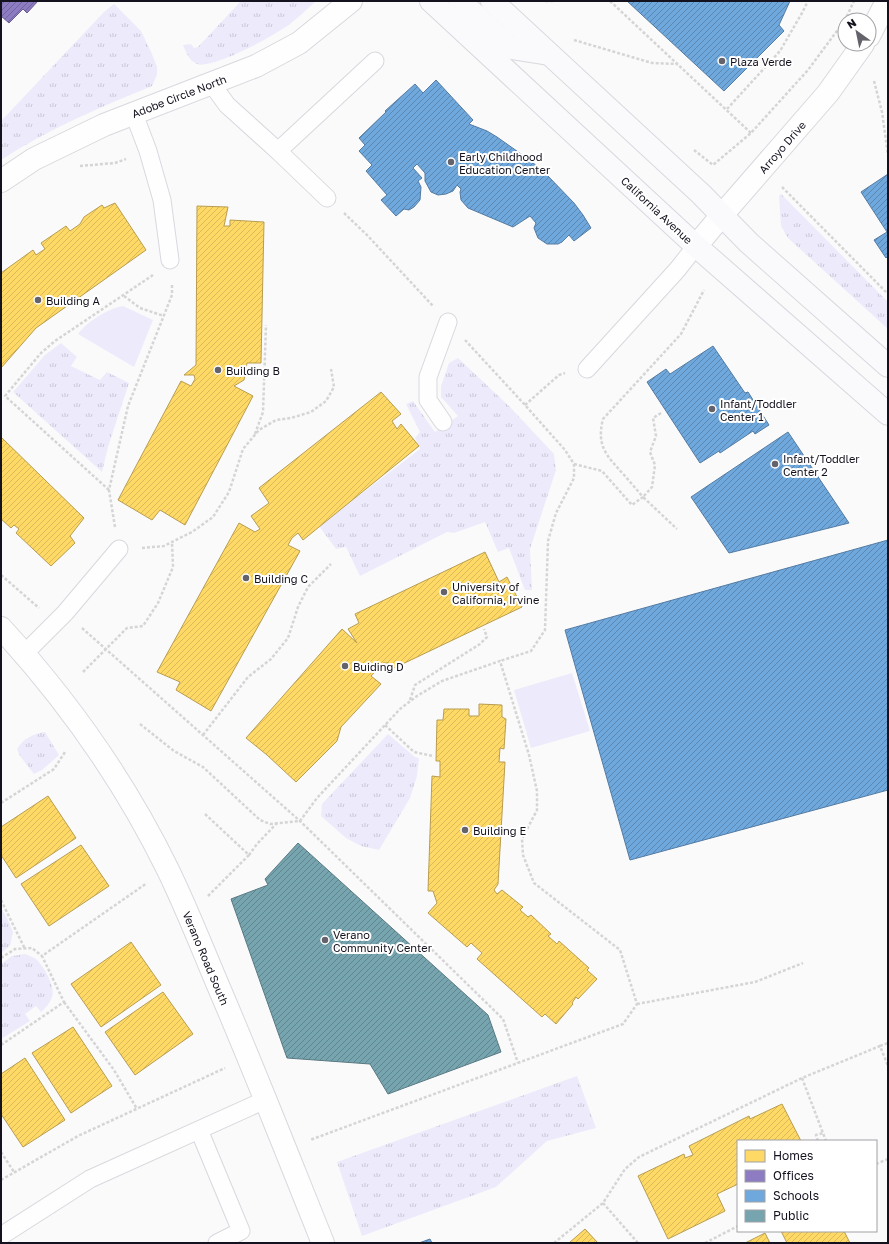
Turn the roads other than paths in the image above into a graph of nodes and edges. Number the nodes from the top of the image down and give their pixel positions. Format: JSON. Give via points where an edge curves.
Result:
{"nodes":[{"id":1,"x":351,"y":1,"type":"edge"},
{"id":2,"x":431,"y":1,"type":"edge"},
{"id":3,"x":460,"y":1,"type":"edge"},
{"id":4,"x":492,"y":1,"type":"edge"},
{"id":5,"x":887,"y":1,"type":"edge"},
{"id":6,"x":877,"y":20,"type":"edge"},
{"id":7,"x":857,"y":52,"type":"edge"},
{"id":8,"x":549,"y":54,"type":"junction"},
{"id":9,"x":375,"y":61,"type":"dead end"},
{"id":10,"x":211,"y":83,"type":"junction"},
{"id":11,"x":134,"y":114,"type":"junction"},
{"id":12,"x":278,"y":151,"type":"junction"},
{"id":13,"x":1,"y":181,"type":"edge"},
{"id":14,"x":327,"y":198,"type":"road end"},
{"id":15,"x":722,"y":215,"type":"junction"},
{"id":16,"x":696,"y":246,"type":"junction"},
{"id":17,"x":170,"y":260,"type":"road end"},
{"id":18,"x":448,"y":322,"type":"road end"},
{"id":19,"x":888,"y":366,"type":"edge"},
{"id":20,"x":587,"y":369,"type":"dead end"},
{"id":21,"x":888,"y":414,"type":"edge"},
{"id":22,"x":443,"y":422,"type":"dead end"},
{"id":23,"x":119,"y":549,"type":"road end"},
{"id":24,"x":1,"y":628,"type":"edge"},
{"id":25,"x":24,"y":654,"type":"junction"},
{"id":26,"x":265,"y":1100,"type":"junction"},
{"id":27,"x":199,"y":1130,"type":"junction"},
{"id":28,"x":1,"y":1236,"type":"edge"},
{"id":29,"x":217,"y":1243,"type":"edge"},
{"id":30,"x":323,"y":1243,"type":"edge"}],
"edges":[{"from":1,"to":10,"type":"street","name":"Adobe Circle North","via":[[299,43],[256,66]]},
{"from":2,"to":16,"type":"main road","name":"California Avenue"},
{"from":3,"to":8,"type":"main road","via":[[511,48]]},
{"from":4,"to":8,"type":"main road"},
{"from":5,"to":6,"type":"street"},
{"from":7,"to":15,"type":"street","name":"Arroyo Drive","via":[[828,93]]},
{"from":8,"to":15,"type":"main road"},
{"from":9,"to":12,"type":"lane"},
{"from":10,"to":11,"type":"street","name":"Adobe Circle North"},
{"from":10,"to":12,"type":"lane","via":[[227,105]]},
{"from":11,"to":13,"type":"street","name":"Adobe Circle North","via":[[104,125],[34,160]]},
{"from":11,"to":17,"type":"lane","via":[[162,200]]},
{"from":12,"to":14,"type":"lane"},
{"from":15,"to":16,"type":"street","name":"Arroyo Drive"},
{"from":15,"to":19,"type":"main road"},
{"from":16,"to":20,"type":"lane"},
{"from":16,"to":21,"type":"main road","name":"California Avenue"},
{"from":18,"to":22,"type":"lane","via":[[428,377],[428,400]]},
{"from":23,"to":25,"type":"lane","via":[[65,613]]},
{"from":24,"to":25,"type":"street","name":"Verano Road South"},
{"from":25,"to":26,"type":"street","name":"Verano Road South","via":[[89,738],[119,784],[168,870]]},
{"from":26,"to":27,"type":"lane"},
{"from":26,"to":30,"type":"street","name":"Verano Road South"},
{"from":27,"to":28,"type":"lane","via":[[90,1180]]},
{"from":27,"to":29,"type":"lane","via":[[241,1232]]}]}
